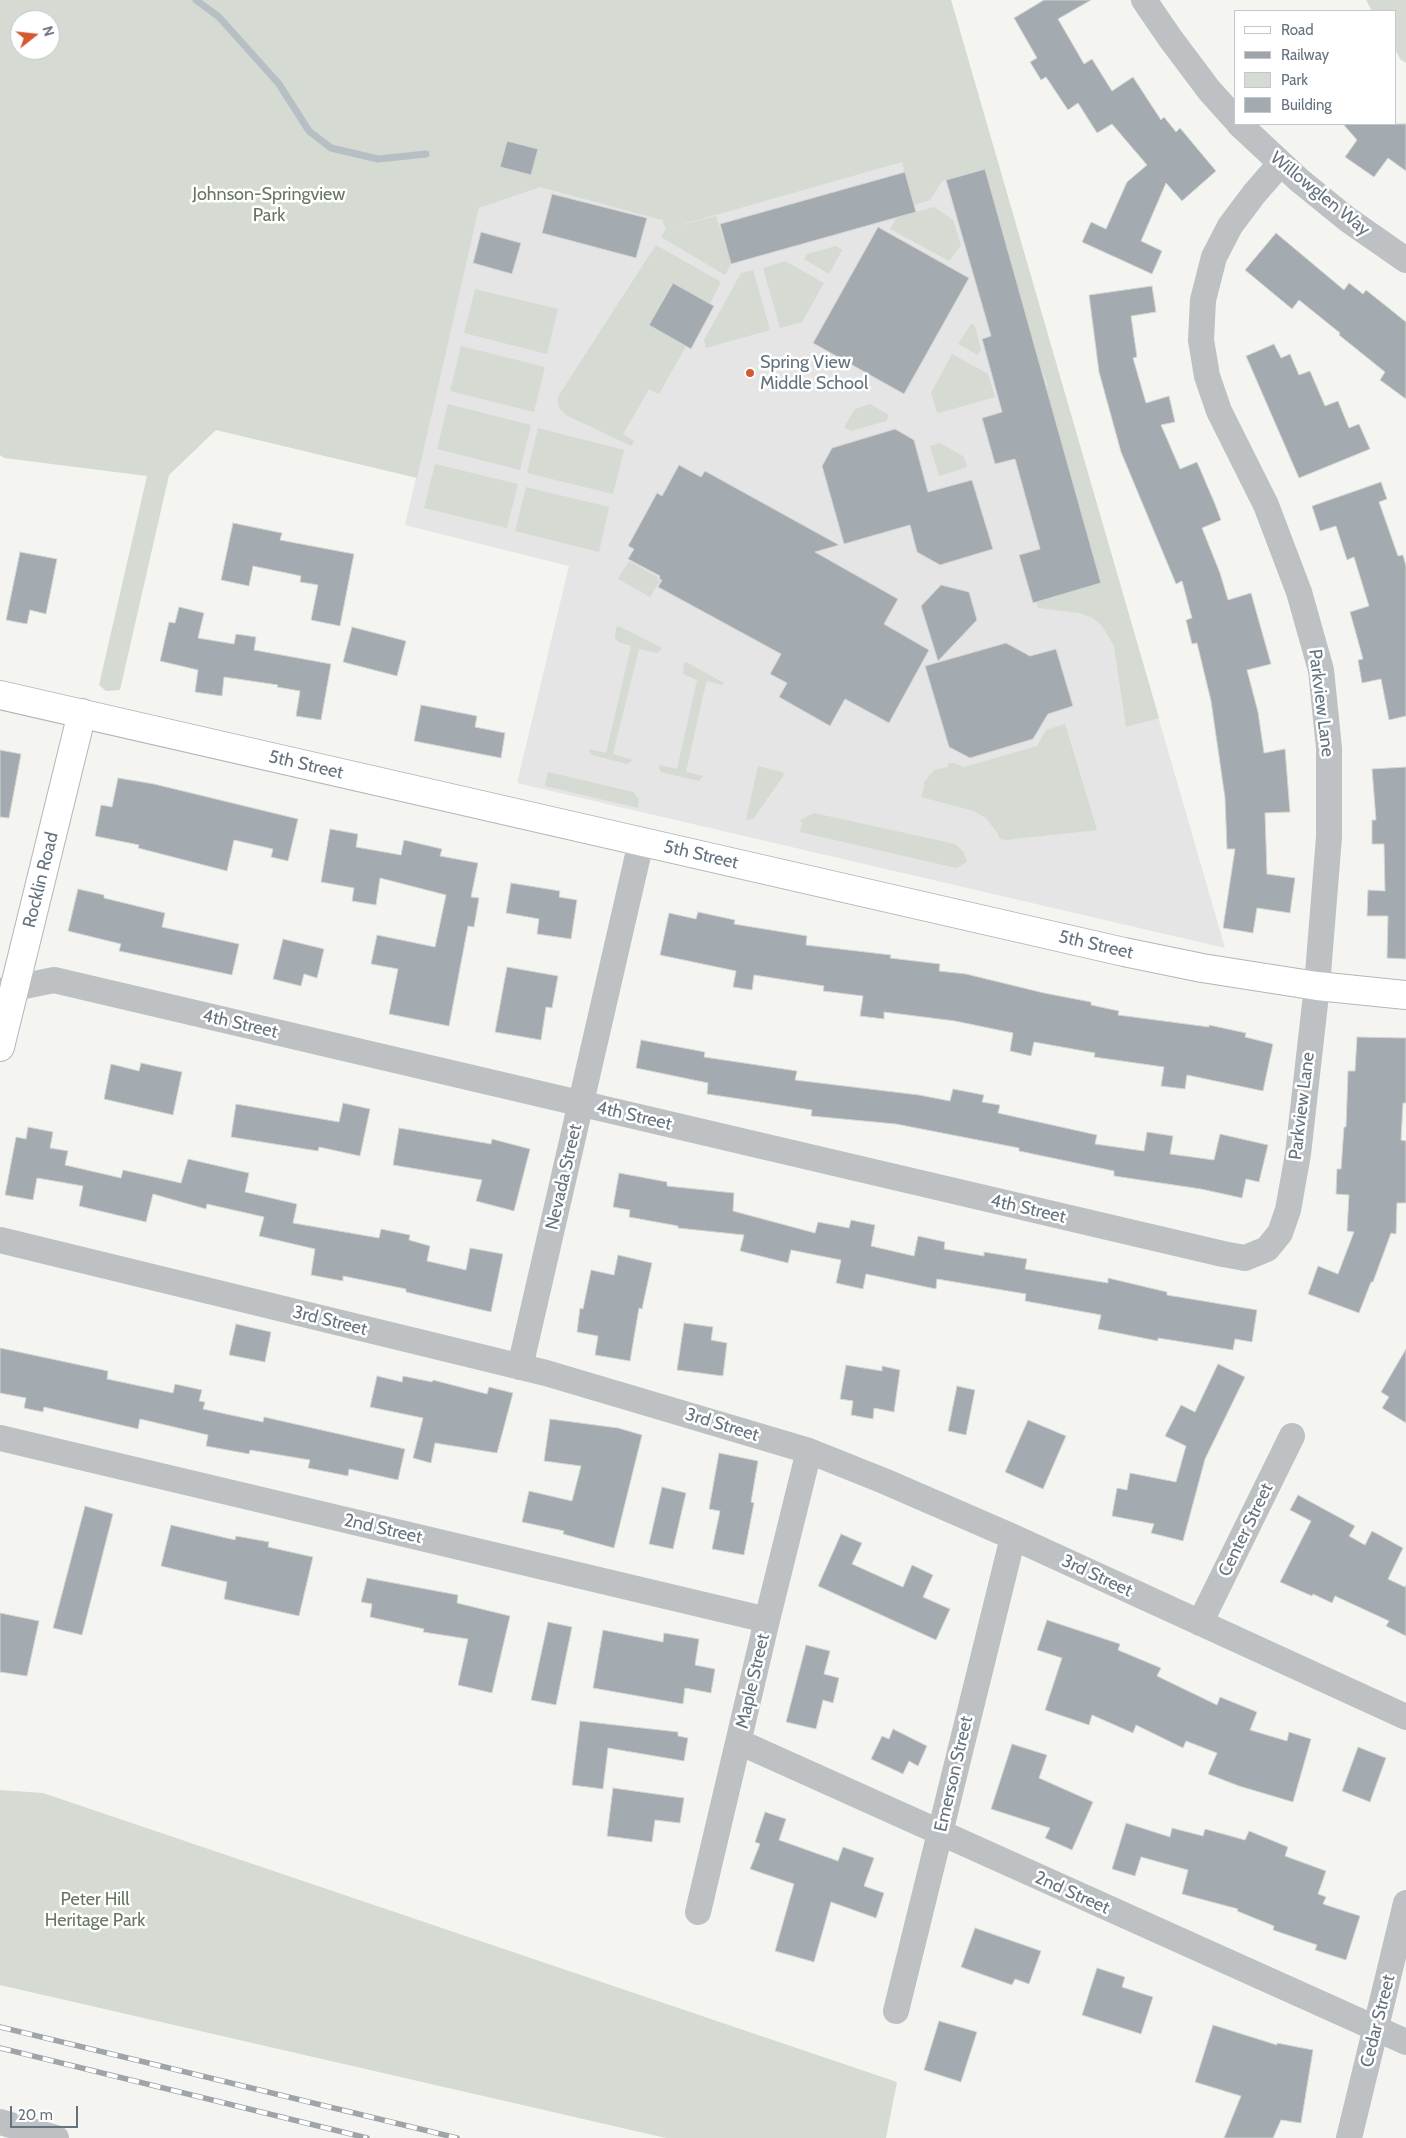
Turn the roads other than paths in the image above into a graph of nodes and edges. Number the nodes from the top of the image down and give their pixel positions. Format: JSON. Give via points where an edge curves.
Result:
{"nodes":[{"id":1,"x":1144,"y":0,"type":"edge"},
{"id":2,"x":1234,"y":118,"type":"edge"},
{"id":3,"x":1240,"y":125,"type":"edge"},
{"id":4,"x":1280,"y":164,"type":"junction"},
{"id":5,"x":1406,"y":260,"type":"edge"},
{"id":6,"x":0,"y":695,"type":"edge"},
{"id":7,"x":82,"y":713,"type":"junction"},
{"id":8,"x":641,"y":842,"type":"junction"},
{"id":9,"x":1316,"y":986,"type":"junction"},
{"id":10,"x":7,"y":990,"type":"edge"},
{"id":11,"x":1406,"y":995,"type":"edge"},
{"id":12,"x":0,"y":1047,"type":"edge"},
{"id":13,"x":581,"y":1104,"type":"junction"},
{"id":14,"x":0,"y":1240,"type":"edge"},
{"id":15,"x":1267,"y":1249,"type":"joint"},
{"id":16,"x":520,"y":1367,"type":"junction"},
{"id":17,"x":1292,"y":1436,"type":"dead end"},
{"id":18,"x":0,"y":1438,"type":"edge"},
{"id":19,"x":809,"y":1451,"type":"junction"},
{"id":20,"x":1013,"y":1537,"type":"junction"},
{"id":21,"x":767,"y":1620,"type":"junction"},
{"id":22,"x":1200,"y":1623,"type":"junction"},
{"id":23,"x":1406,"y":1717,"type":"edge"},
{"id":24,"x":738,"y":1742,"type":"junction"},
{"id":25,"x":940,"y":1834,"type":"junction"},
{"id":26,"x":1406,"y":1903,"type":"edge"},
{"id":27,"x":698,"y":1912,"type":"dead end"},
{"id":28,"x":896,"y":2011,"type":"dead end"},
{"id":29,"x":1376,"y":2029,"type":"junction"},
{"id":30,"x":1406,"y":2042,"type":"edge"},
{"id":31,"x":0,"y":2122,"type":"edge"},
{"id":32,"x":56,"y":2138,"type":"edge"},
{"id":33,"x":1349,"y":2138,"type":"edge"}],
"edges":[{"from":1,"to":2,"type":"street","via":[[1209,90]]},
{"from":3,"to":4,"type":"street","name":"Willowglen Way"},
{"from":4,"to":5,"type":"street","name":"Willowglen Way","via":[[1347,219]]},
{"from":4,"to":9,"type":"street","name":"Parkview Lane","via":[[1230,226],[1214,257],[1203,300],[1201,340],[1207,376],[1219,410],[1285,550],[1321,670],[1329,748],[1330,801]]},
{"from":6,"to":7,"type":"street","name":"5th Street"},
{"from":7,"to":8,"type":"street","name":"5th Street"},
{"from":7,"to":10,"type":"street","name":"Rocklin Road"},
{"from":8,"to":9,"type":"street","name":"5th Street","via":[[1124,952]]},
{"from":8,"to":13,"type":"street","name":"Nevada Street"},
{"from":9,"to":11,"type":"street","name":"5th Street"},
{"from":9,"to":15,"type":"street","name":"Parkview Lane","via":[[1298,1154],[1288,1210],[1280,1233]]},
{"from":10,"to":12,"type":"street","name":"Rocklin Road"},
{"from":10,"to":13,"type":"street","name":"4th Street","via":[[54,980]]},
{"from":13,"to":15,"type":"street","name":"4th Street","via":[[1223,1254],[1245,1258]]},
{"from":13,"to":16,"type":"street","name":"Nevada Street"},
{"from":14,"to":16,"type":"street","name":"3rd Street"},
{"from":16,"to":19,"type":"street","name":"3rd Street"},
{"from":17,"to":22,"type":"street","name":"Center Street"},
{"from":18,"to":21,"type":"street","name":"2nd Street"},
{"from":19,"to":20,"type":"street","name":"3rd Street"},
{"from":19,"to":21,"type":"street","name":"Maple Street"},
{"from":20,"to":22,"type":"street","name":"3rd Street"},
{"from":20,"to":25,"type":"street","name":"Emerson Street"},
{"from":21,"to":24,"type":"street","name":"Maple Street"},
{"from":22,"to":23,"type":"street","name":"3rd Street"},
{"from":24,"to":25,"type":"street","name":"2nd Street"},
{"from":24,"to":27,"type":"street","name":"Maple Street"},
{"from":25,"to":28,"type":"street","name":"Emerson Street"},
{"from":25,"to":29,"type":"street","name":"2nd Street"},
{"from":26,"to":29,"type":"street","name":"Cedar Street"},
{"from":29,"to":30,"type":"street","name":"2nd Street"},
{"from":29,"to":33,"type":"street","name":"Cedar Street"},
{"from":31,"to":32,"type":"street"}]}
